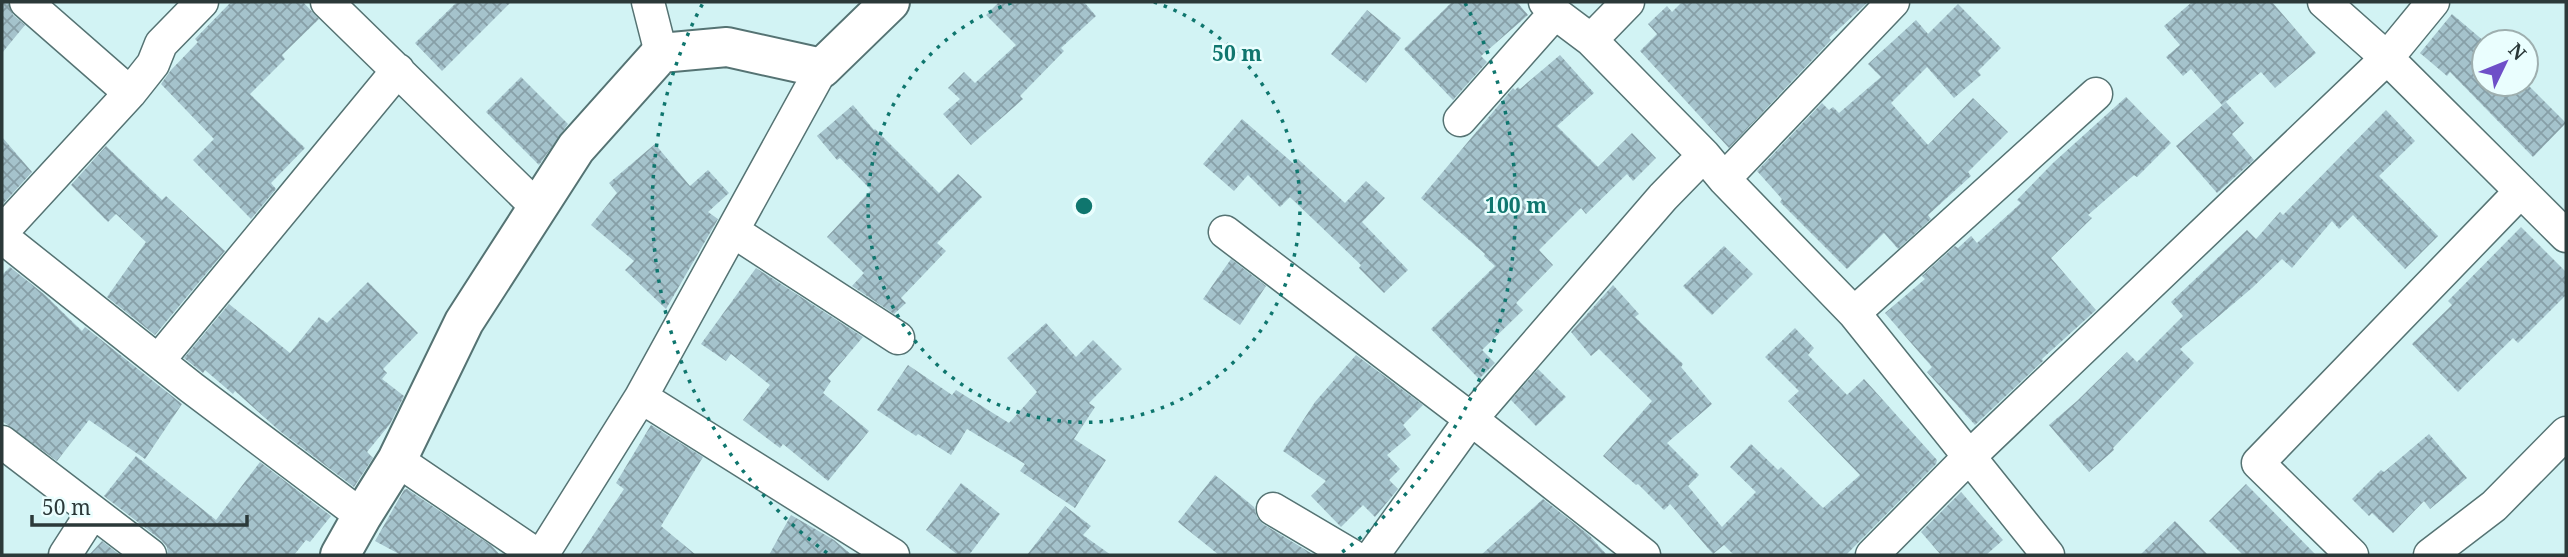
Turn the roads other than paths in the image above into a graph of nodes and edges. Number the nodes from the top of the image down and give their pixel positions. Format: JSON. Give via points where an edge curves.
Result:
{"nodes":[{"id":1,"x":26,"y":2,"type":"edge"},
{"id":2,"x":202,"y":2,"type":"edge"},
{"id":3,"x":327,"y":2,"type":"edge"},
{"id":4,"x":648,"y":2,"type":"edge"},
{"id":5,"x":890,"y":2,"type":"edge"},
{"id":6,"x":1628,"y":2,"type":"edge"},
{"id":7,"x":1893,"y":2,"type":"edge"},
{"id":8,"x":2324,"y":2,"type":"edge"},
{"id":9,"x":2433,"y":2,"type":"edge"},
{"id":10,"x":1550,"y":7,"type":"edge"},
{"id":11,"x":1591,"y":40,"type":"junction"},
{"id":12,"x":662,"y":53,"type":"junction"},
{"id":13,"x":2387,"y":58,"type":"junction"},
{"id":14,"x":822,"y":68,"type":"junction"},
{"id":15,"x":398,"y":70,"type":"junction"},
{"id":16,"x":130,"y":93,"type":"junction"},
{"id":17,"x":2096,"y":94,"type":"dead end"},
{"id":18,"x":1460,"y":120,"type":"dead end"},
{"id":19,"x":1704,"y":155,"type":"junction"},
{"id":20,"x":1724,"y":179,"type":"junction"},
{"id":21,"x":2521,"y":191,"type":"junction"},
{"id":22,"x":538,"y":208,"type":"junction"},
{"id":23,"x":733,"y":231,"type":"junction"},
{"id":24,"x":1225,"y":232,"type":"dead end"},
{"id":25,"x":2,"y":234,"type":"edge"},
{"id":26,"x":2566,"y":236,"type":"edge"},
{"id":27,"x":1854,"y":313,"type":"junction"},
{"id":28,"x":898,"y":338,"type":"dead end"},
{"id":29,"x":158,"y":360,"type":"junction"},
{"id":30,"x":641,"y":397,"type":"junction"},
{"id":31,"x":1471,"y":419,"type":"junction"},
{"id":32,"x":2566,"y":433,"type":"edge"},
{"id":33,"x":6,"y":455,"type":"edge"},
{"id":34,"x":1969,"y":457,"type":"junction"},
{"id":35,"x":397,"y":460,"type":"junction"},
{"id":36,"x":1273,"y":509,"type":"dead end"},
{"id":37,"x":92,"y":513,"type":"junction"},
{"id":38,"x":362,"y":516,"type":"junction"},
{"id":39,"x":65,"y":555,"type":"edge"},
{"id":40,"x":150,"y":555,"type":"edge"},
{"id":41,"x":340,"y":555,"type":"edge"},
{"id":42,"x":539,"y":555,"type":"edge"},
{"id":43,"x":893,"y":555,"type":"edge"},
{"id":44,"x":1351,"y":555,"type":"edge"},
{"id":45,"x":1373,"y":555,"type":"edge"},
{"id":46,"x":1644,"y":555,"type":"edge"},
{"id":47,"x":1872,"y":555,"type":"edge"},
{"id":48,"x":2048,"y":555,"type":"edge"},
{"id":49,"x":2352,"y":555,"type":"edge"},
{"id":50,"x":2430,"y":555,"type":"edge"}],
"edges":[{"from":1,"to":16,"type":"street"},
{"from":2,"to":16,"type":"street","via":[[161,44],[153,64]]},
{"from":3,"to":15,"type":"street"},
{"from":4,"to":12,"type":"street"},
{"from":5,"to":14,"type":"street"},
{"from":6,"to":11,"type":"street"},
{"from":7,"to":20,"type":"street"},
{"from":8,"to":13,"type":"street"},
{"from":9,"to":13,"type":"street"},
{"from":10,"to":11,"type":"street"},
{"from":10,"to":18,"type":"street"},
{"from":11,"to":19,"type":"street"},
{"from":12,"to":14,"type":"street","via":[[727,47]]},
{"from":12,"to":22,"type":"street","via":[[576,148]]},
{"from":13,"to":21,"type":"street"},
{"from":13,"to":34,"type":"street"},
{"from":14,"to":23,"type":"street"},
{"from":15,"to":22,"type":"street"},
{"from":15,"to":29,"type":"street"},
{"from":16,"to":25,"type":"street"},
{"from":17,"to":27,"type":"street"},
{"from":19,"to":20,"type":"street"},
{"from":19,"to":31,"type":"street"},
{"from":20,"to":27,"type":"street"},
{"from":21,"to":26,"type":"street"},
{"from":21,"to":49,"type":"street","via":[[2258,463]]},
{"from":22,"to":35,"type":"street","via":[[464,322]]},
{"from":23,"to":28,"type":"street"},
{"from":23,"to":30,"type":"street"},
{"from":24,"to":31,"type":"street"},
{"from":25,"to":29,"type":"street"},
{"from":27,"to":34,"type":"street"},
{"from":29,"to":38,"type":"street"},
{"from":30,"to":42,"type":"street"},
{"from":30,"to":43,"type":"street"},
{"from":31,"to":45,"type":"street"},
{"from":31,"to":46,"type":"street"},
{"from":32,"to":50,"type":"street","via":[[2494,506]]},
{"from":33,"to":37,"type":"street"},
{"from":34,"to":47,"type":"street"},
{"from":34,"to":48,"type":"street"},
{"from":35,"to":38,"type":"street"},
{"from":35,"to":42,"type":"street"},
{"from":36,"to":44,"type":"street"},
{"from":37,"to":39,"type":"street"},
{"from":37,"to":40,"type":"street"},
{"from":38,"to":41,"type":"street"}]}
